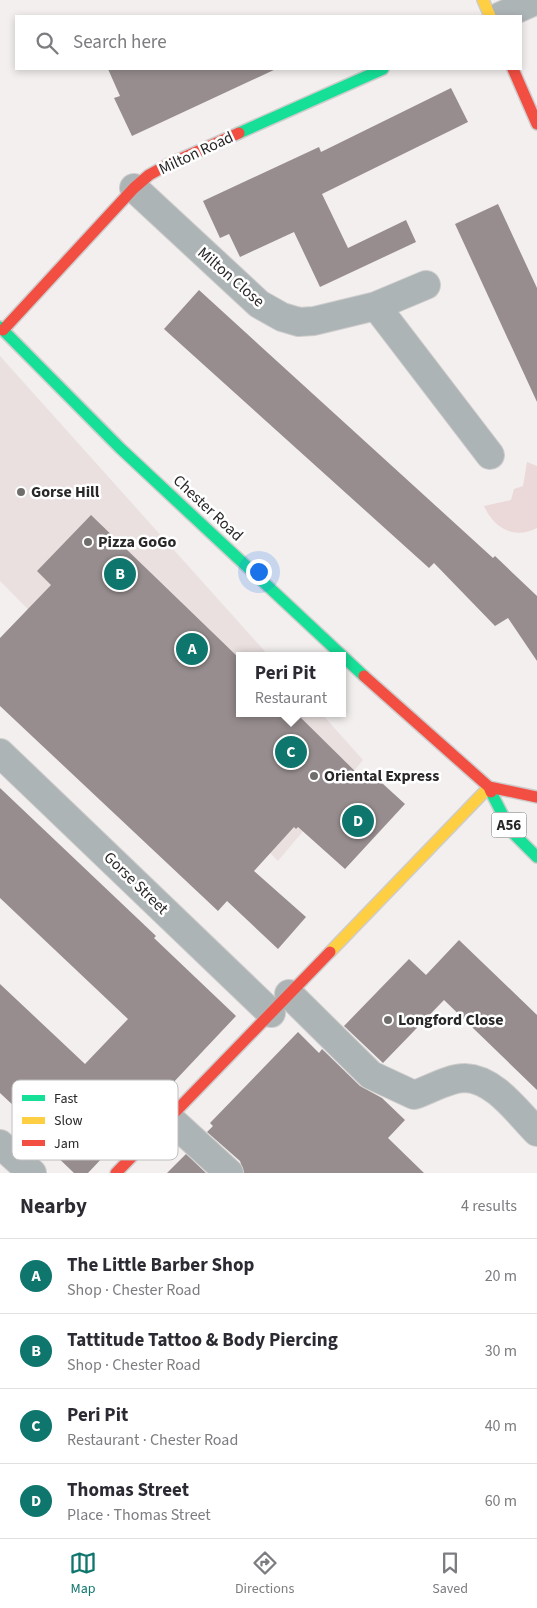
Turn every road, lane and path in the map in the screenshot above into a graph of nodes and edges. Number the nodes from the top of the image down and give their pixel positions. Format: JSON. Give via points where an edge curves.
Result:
{"nodes":[{"id":1,"x":483,"y":0,"type":"edge"},
{"id":2,"x":537,"y":0,"type":"edge"},
{"id":3,"x":490,"y":15,"type":"edge"},
{"id":4,"x":503,"y":15,"type":"edge"},
{"id":5,"x":381,"y":70,"type":"edge"},
{"id":6,"x":513,"y":70,"type":"edge"},
{"id":7,"x":537,"y":124,"type":"edge"},
{"id":8,"x":134,"y":188,"type":"junction"},
{"id":9,"x":426,"y":285,"type":"dead end"},
{"id":10,"x":376,"y":306,"type":"junction"},
{"id":11,"x":1,"y":329,"type":"edge"},
{"id":12,"x":490,"y":455,"type":"dead end"},
{"id":13,"x":338,"y":652,"type":"edge"},
{"id":14,"x":346,"y":660,"type":"edge"},
{"id":15,"x":0,"y":753,"type":"edge"},
{"id":16,"x":489,"y":787,"type":"junction"},
{"id":17,"x":537,"y":797,"type":"edge"},
{"id":18,"x":537,"y":857,"type":"edge"},
{"id":19,"x":280,"y":1003,"type":"junction"},
{"id":20,"x":178,"y":1109,"type":"edge"},
{"id":21,"x":178,"y":1126,"type":"edge"},
{"id":22,"x":537,"y":1132,"type":"edge"},
{"id":23,"x":0,"y":1144,"type":"edge"},
{"id":24,"x":12,"y":1155,"type":"edge"},
{"id":25,"x":18,"y":1160,"type":"edge"},
{"id":26,"x":129,"y":1160,"type":"edge"},
{"id":27,"x":32,"y":1173,"type":"edge"},
{"id":28,"x":116,"y":1173,"type":"edge"},
{"id":29,"x":229,"y":1173,"type":"edge"}],
"edges":[{"from":1,"to":3,"type":"main road"},
{"from":2,"to":4,"type":"street"},
{"from":5,"to":8,"type":"main road","name":"Milton Road","via":[[167,165]]},
{"from":6,"to":7,"type":"main road"},
{"from":8,"to":10,"type":"street","name":"Milton Close","via":[[259,304],[282,317],[299,322]]},
{"from":8,"to":11,"type":"main road","name":"Milton Road"},
{"from":9,"to":10,"type":"street","name":"Milton Close"},
{"from":10,"to":12,"type":"street"},
{"from":11,"to":13,"type":"main road","name":"Chester Road","number":"A56","via":[[127,454]]},
{"from":14,"to":16,"type":"main road","name":"Chester Road","number":"A56"},
{"from":15,"to":19,"type":"street","name":"Gorse Street"},
{"from":16,"to":17,"type":"main road","name":"Chester Road","number":"A56"},
{"from":16,"to":18,"type":"main road","name":"Chester Road","number":"A56","via":[[512,831]]},
{"from":16,"to":19,"type":"main road"},
{"from":19,"to":20,"type":"main road"},
{"from":19,"to":22,"type":"street","via":[[371,1075],[414,1095],[463,1078],[476,1080],[493,1088]]},
{"from":21,"to":29,"type":"street"},
{"from":23,"to":24,"type":"street"},
{"from":25,"to":27,"type":"street"},
{"from":26,"to":28,"type":"main road"}]}
